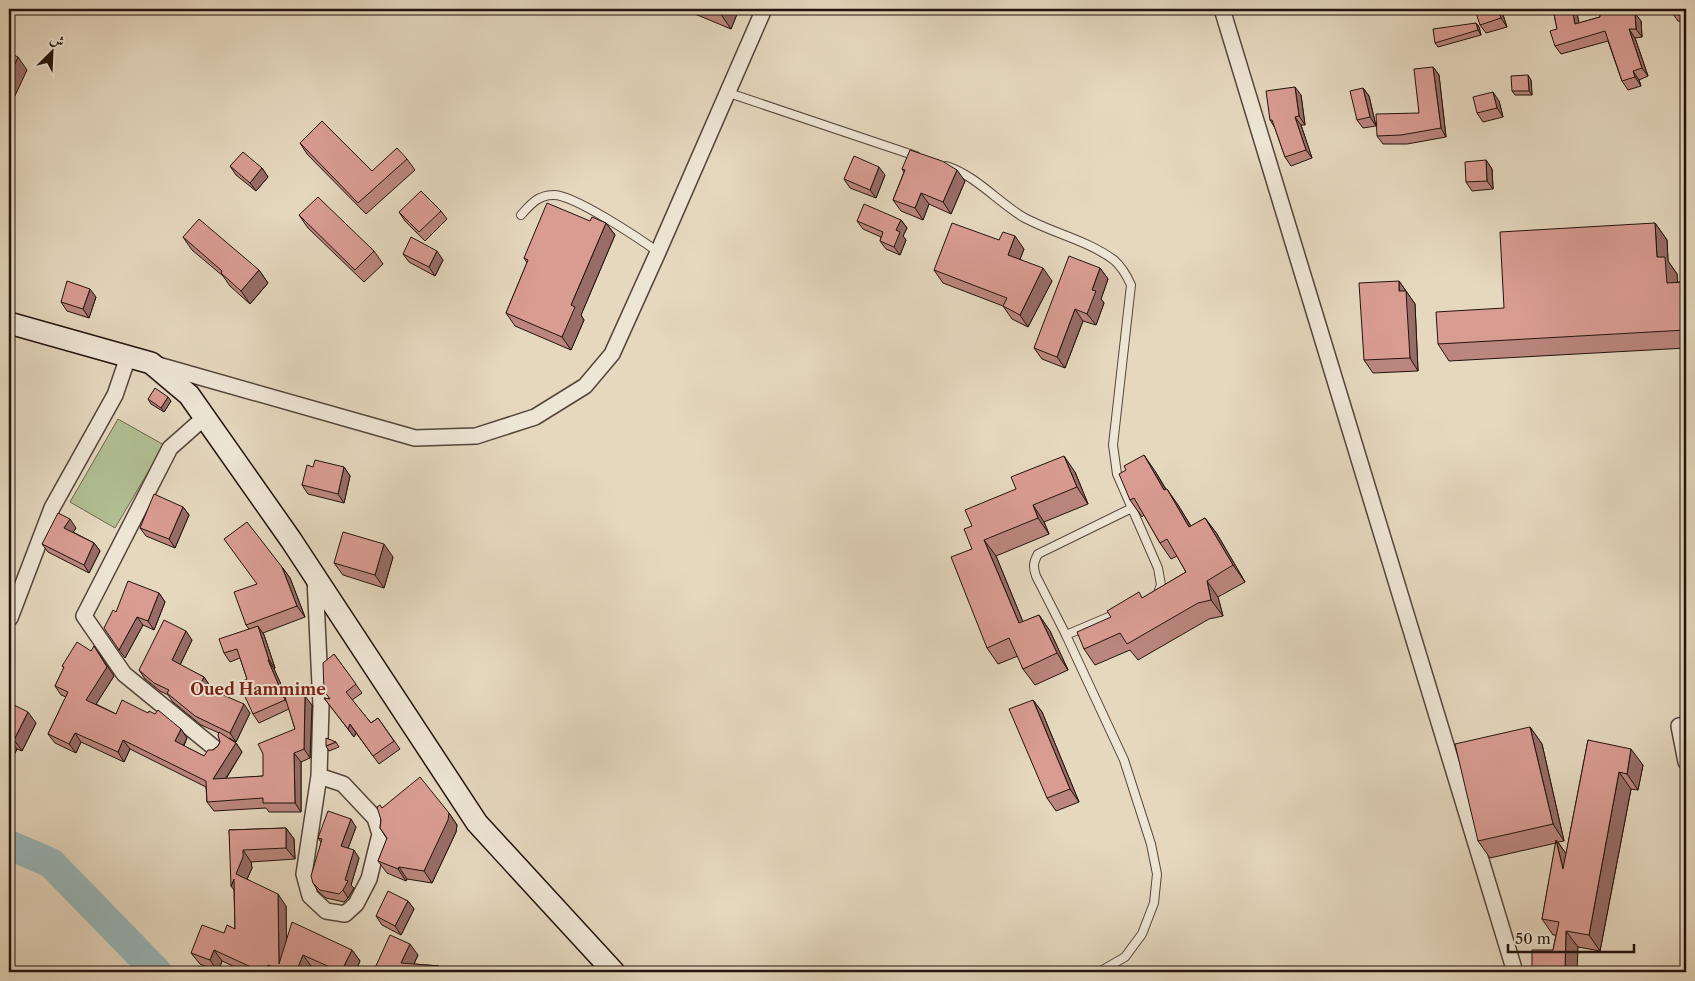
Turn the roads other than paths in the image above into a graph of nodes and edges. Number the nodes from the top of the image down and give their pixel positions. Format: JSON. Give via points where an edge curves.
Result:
{"nodes":[{"id":1,"x":764,"y":9,"type":"edge"},
{"id":2,"x":1222,"y":9,"type":"edge"},
{"id":3,"x":726,"y":92,"type":"junction"},
{"id":4,"x":920,"y":157,"type":"edge"},
{"id":5,"x":938,"y":163,"type":"edge"},
{"id":6,"x":521,"y":215,"type":"dead end"},
{"id":7,"x":658,"y":252,"type":"junction"},
{"id":8,"x":9,"y":323,"type":"edge"},
{"id":9,"x":128,"y":357,"type":"junction"},
{"id":10,"x":151,"y":363,"type":"junction"},
{"id":11,"x":205,"y":417,"type":"junction"},
{"id":12,"x":1132,"y":508,"type":"junction"},
{"id":13,"x":314,"y":576,"type":"junction"},
{"id":14,"x":1152,"y":599,"type":"edge"},
{"id":15,"x":1126,"y":610,"type":"edge"},
{"id":16,"x":10,"y":618,"type":"dead end"},
{"id":17,"x":1066,"y":635,"type":"junction"},
{"id":18,"x":1686,"y":725,"type":"edge"},
{"id":19,"x":217,"y":750,"type":"edge"},
{"id":20,"x":1686,"y":762,"type":"edge"},
{"id":21,"x":319,"y":776,"type":"junction"},
{"id":22,"x":614,"y":972,"type":"edge"},
{"id":23,"x":1099,"y":972,"type":"edge"},
{"id":24,"x":1514,"y":972,"type":"edge"}],
"edges":[{"from":1,"to":3,"type":"street"},
{"from":2,"to":24,"type":"street"},
{"from":3,"to":4,"type":"lane"},
{"from":3,"to":7,"type":"street"},
{"from":5,"to":12,"type":"lane","via":[[957,169],[1024,217],[1114,260],[1126,273],[1131,286],[1113,445],[1117,474]]},
{"from":6,"to":7,"type":"lane","via":[[534,200],[553,195],[572,200]]},
{"from":7,"to":10,"type":"street","via":[[612,354],[586,386],[535,418],[476,436],[415,438]]},
{"from":8,"to":9,"type":"main road"},
{"from":9,"to":10,"type":"main road"},
{"from":9,"to":16,"type":"street","via":[[115,395],[52,508]]},
{"from":10,"to":11,"type":"main road","via":[[189,395]]},
{"from":11,"to":13,"type":"main road"},
{"from":11,"to":19,"type":"street","via":[[170,448],[84,616],[124,674]]},
{"from":12,"to":14,"type":"lane","via":[[1158,568],[1161,584]]},
{"from":12,"to":17,"type":"lane","via":[[1038,554],[1033,562],[1036,576]]},
{"from":13,"to":21,"type":"street","via":[[321,706]]},
{"from":13,"to":22,"type":"main road","via":[[477,823]]},
{"from":15,"to":17,"type":"lane"},
{"from":17,"to":23,"type":"lane","via":[[1124,760],[1157,874],[1154,903],[1142,934],[1125,957]]},
{"from":18,"to":20,"type":"street","via":[[1679,726]]},
{"from":21,"to":21,"type":"street","via":[[304,874],[310,896],[326,911],[345,914],[356,904],[369,879],[380,834],[375,818],[343,784]]}]}
